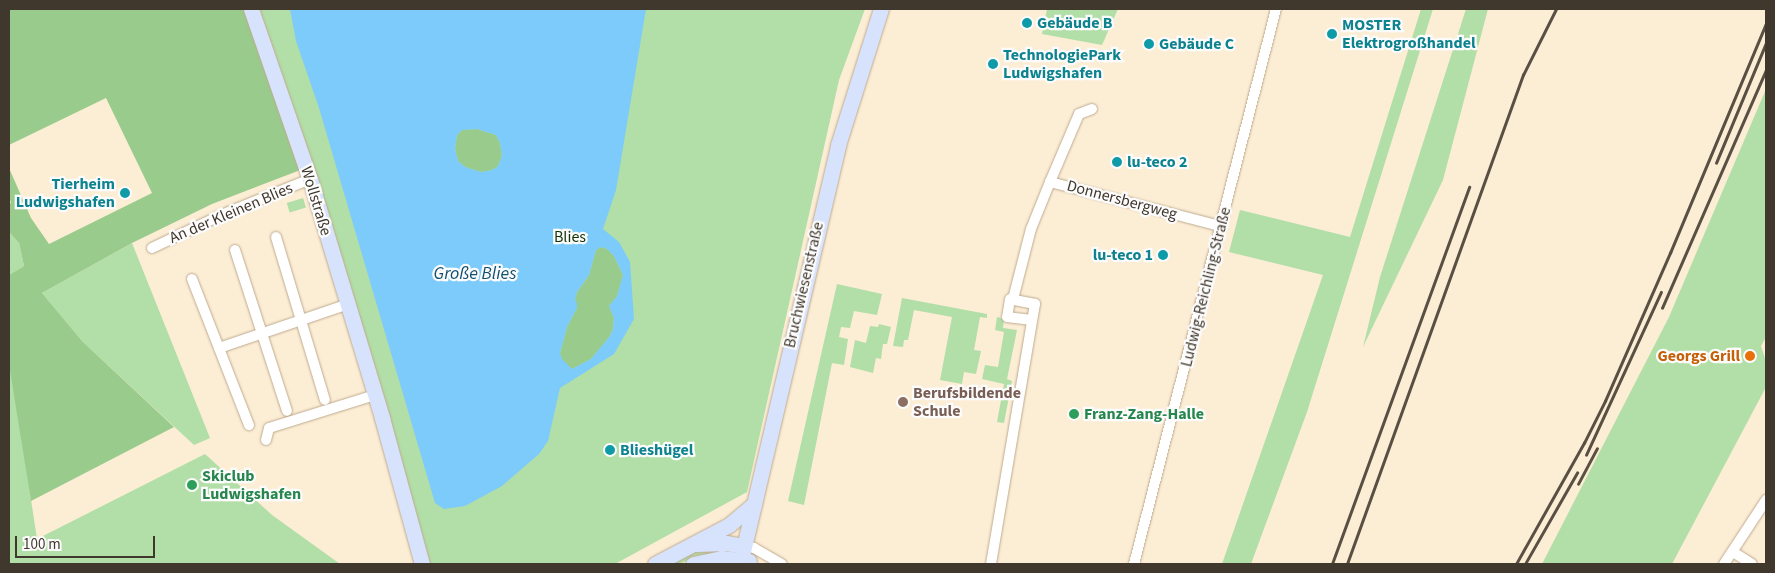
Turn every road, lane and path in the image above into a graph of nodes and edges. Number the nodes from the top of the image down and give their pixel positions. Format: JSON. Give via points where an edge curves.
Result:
{"nodes":[{"id":1,"x":251,"y":9,"type":"edge"},
{"id":2,"x":882,"y":9,"type":"edge"},
{"id":3,"x":890,"y":9,"type":"edge"},
{"id":4,"x":1276,"y":9,"type":"edge"},
{"id":5,"x":1092,"y":109,"type":"dead end"},
{"id":6,"x":310,"y":180,"type":"junction"},
{"id":7,"x":1050,"y":182,"type":"junction"},
{"id":8,"x":1220,"y":226,"type":"junction"},
{"id":9,"x":276,"y":238,"type":"dead end"},
{"id":10,"x":152,"y":248,"type":"dead end"},
{"id":11,"x":235,"y":250,"type":"dead end"},
{"id":12,"x":192,"y":279,"type":"dead end"},
{"id":13,"x":1013,"y":299,"type":"junction"},
{"id":14,"x":348,"y":304,"type":"junction"},
{"id":15,"x":302,"y":320,"type":"junction"},
{"id":16,"x":1032,"y":320,"type":"junction"},
{"id":17,"x":262,"y":333,"type":"junction"},
{"id":18,"x":219,"y":348,"type":"junction"},
{"id":19,"x":375,"y":396,"type":"junction"},
{"id":20,"x":326,"y":400,"type":"dead end"},
{"id":21,"x":287,"y":412,"type":"dead end"},
{"id":22,"x":249,"y":425,"type":"dead end"},
{"id":23,"x":266,"y":440,"type":"dead end"},
{"id":24,"x":754,"y":504,"type":"junction"},
{"id":25,"x":1765,"y":506,"type":"edge"},
{"id":26,"x":692,"y":544,"type":"junction"},
{"id":27,"x":1733,"y":552,"type":"junction"},
{"id":28,"x":748,"y":558,"type":"edge"},
{"id":29,"x":422,"y":564,"type":"edge"},
{"id":30,"x":655,"y":564,"type":"edge"},
{"id":31,"x":693,"y":564,"type":"edge"},
{"id":32,"x":782,"y":564,"type":"edge"},
{"id":33,"x":991,"y":564,"type":"edge"},
{"id":34,"x":1134,"y":564,"type":"edge"},
{"id":35,"x":1724,"y":564,"type":"edge"},
{"id":36,"x":1752,"y":564,"type":"edge"}],
"edges":[{"from":1,"to":6,"type":"main road","name":"Wollstraße"},
{"from":2,"to":24,"type":"main road","name":"Bruchwiesenstraße","via":[[838,145]]},
{"from":3,"to":28,"type":"main road","name":"Bruchwiesenstraße","via":[[854,119]]},
{"from":4,"to":8,"type":"street","name":"Ludwig-Reichling-Straße"},
{"from":5,"to":7,"type":"street","name":"Donnersbergweg","via":[[1079,114]]},
{"from":6,"to":10,"type":"street","name":"An der Kleinen Blies","via":[[218,216]]},
{"from":6,"to":14,"type":"main road","name":"Wollstraße"},
{"from":7,"to":8,"type":"street","name":"Donnersbergweg"},
{"from":7,"to":13,"type":"street","via":[[1032,229]]},
{"from":8,"to":34,"type":"street","name":"Ludwig-Reichling-Straße"},
{"from":9,"to":15,"type":"street"},
{"from":11,"to":17,"type":"street"},
{"from":12,"to":18,"type":"street"},
{"from":13,"to":16,"type":"street","via":[[1035,304]]},
{"from":13,"to":16,"type":"street","via":[[1010,299],[1007,316]]},
{"from":14,"to":15,"type":"street"},
{"from":14,"to":19,"type":"main road","name":"Wollstraße"},
{"from":15,"to":17,"type":"street"},
{"from":15,"to":20,"type":"street"},
{"from":16,"to":33,"type":"street"},
{"from":17,"to":18,"type":"street"},
{"from":17,"to":21,"type":"street"},
{"from":18,"to":22,"type":"street"},
{"from":19,"to":23,"type":"street","via":[[268,428]]},
{"from":19,"to":29,"type":"main road","name":"Wollstraße"},
{"from":24,"to":26,"type":"main road","via":[[728,525]]},
{"from":24,"to":28,"type":"main road","name":"Bruchwiesenstraße"},
{"from":25,"to":27,"type":"street"},
{"from":26,"to":28,"type":"main road","via":[[726,543]]},
{"from":26,"to":30,"type":"main road"},
{"from":27,"to":35,"type":"street"},
{"from":27,"to":36,"type":"street"},
{"from":28,"to":31,"type":"main road","via":[[721,558]]},
{"from":28,"to":32,"type":"street"}]}
